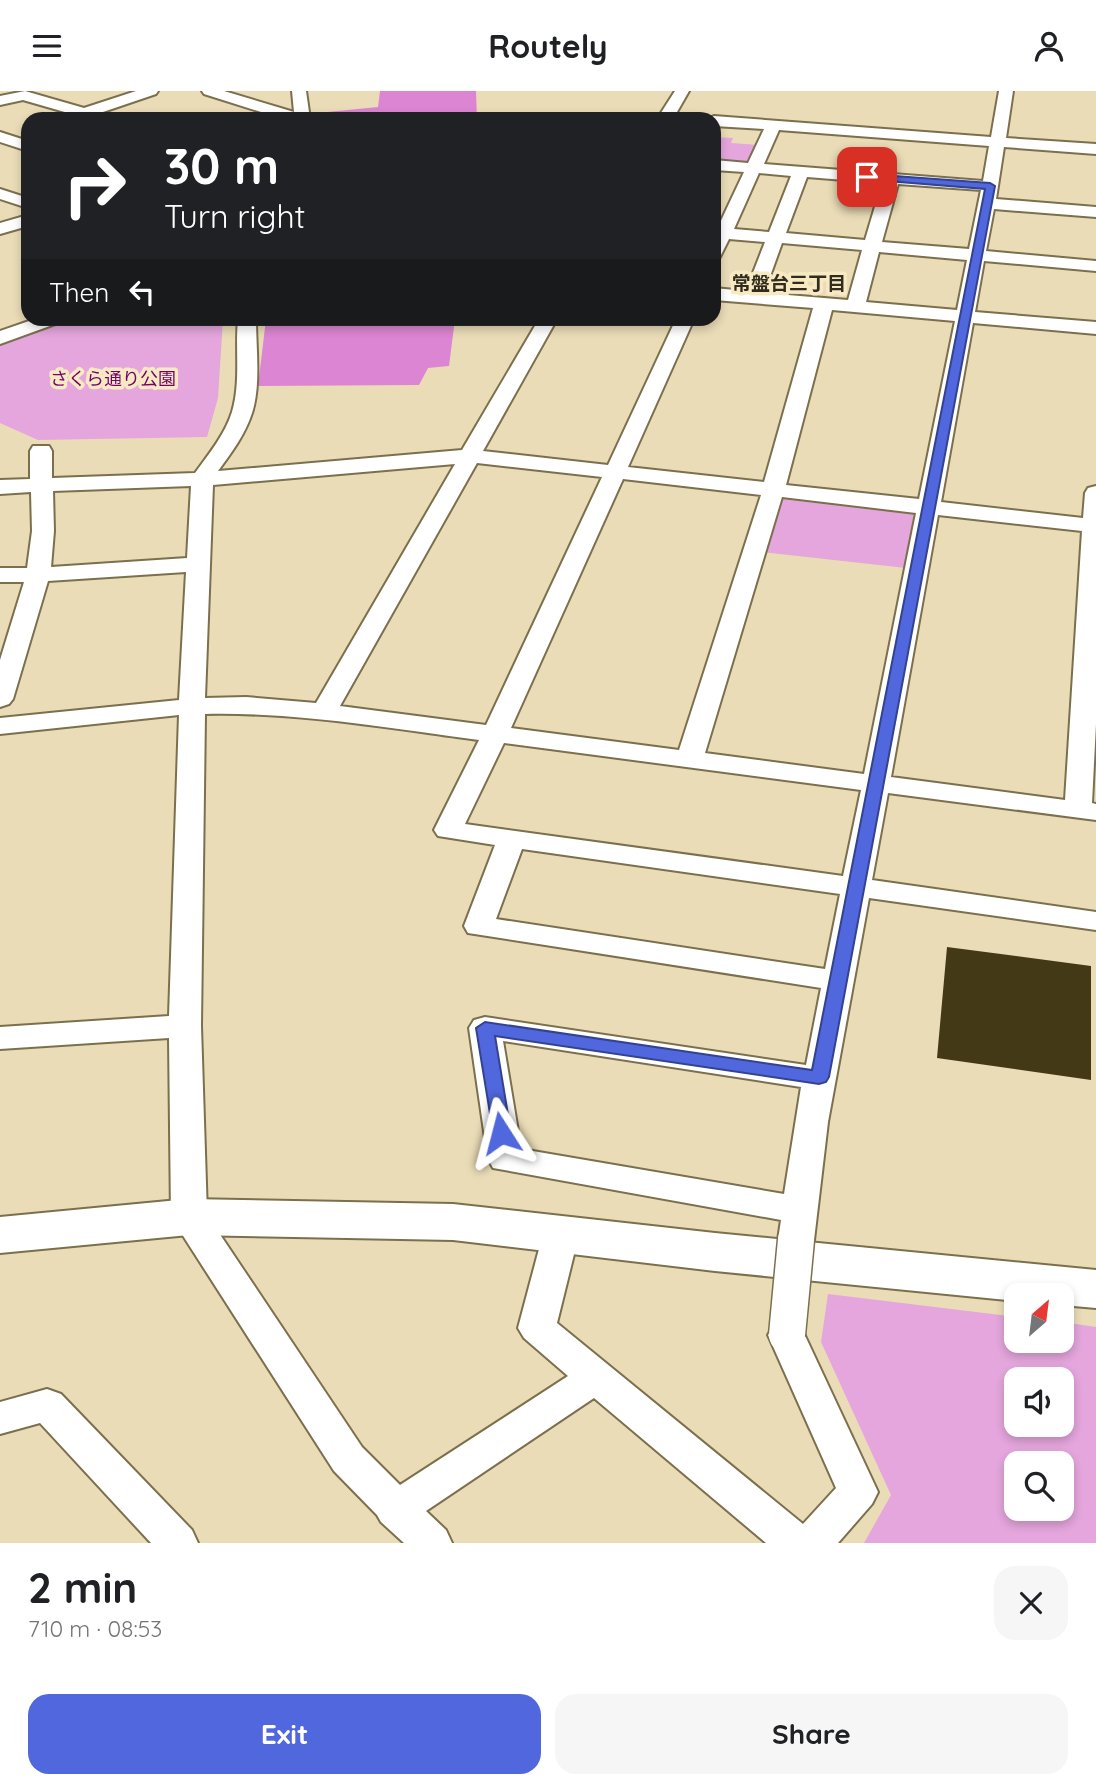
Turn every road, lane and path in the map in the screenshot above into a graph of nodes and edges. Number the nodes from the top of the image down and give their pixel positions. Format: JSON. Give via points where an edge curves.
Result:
{"nodes":[{"id":1,"x":151,"y":91,"type":"edge"},
{"id":2,"x":209,"y":91,"type":"edge"},
{"id":3,"x":299,"y":91,"type":"edge"},
{"id":4,"x":682,"y":91,"type":"edge"},
{"id":5,"x":1006,"y":91,"type":"edge"},
{"id":6,"x":0,"y":101,"type":"edge"},
{"id":7,"x":82,"y":112,"type":"edge"},
{"id":8,"x":88,"y":112,"type":"edge"},
{"id":9,"x":278,"y":112,"type":"edge"},
{"id":10,"x":300,"y":112,"type":"edge"},
{"id":11,"x":669,"y":112,"type":"edge"},
{"id":12,"x":721,"y":121,"type":"edge"},
{"id":13,"x":774,"y":125,"type":"junction"},
{"id":14,"x":0,"y":137,"type":"edge"},
{"id":15,"x":855,"y":142,"type":"junction"},
{"id":16,"x":996,"y":142,"type":"junction"},
{"id":17,"x":21,"y":144,"type":"edge"},
{"id":18,"x":1096,"y":149,"type":"edge"},
{"id":19,"x":721,"y":166,"type":"edge"},
{"id":20,"x":753,"y":169,"type":"junction"},
{"id":21,"x":801,"y":172,"type":"junction"},
{"id":22,"x":843,"y":175,"type":"junction"},
{"id":23,"x":891,"y":179,"type":"junction"},
{"id":24,"x":0,"y":194,"type":"edge"},
{"id":25,"x":989,"y":195,"type":"junction"},
{"id":26,"x":21,"y":201,"type":"edge"},
{"id":27,"x":1096,"y":212,"type":"edge"},
{"id":28,"x":21,"y":222,"type":"edge"},
{"id":29,"x":721,"y":228,"type":"edge"},
{"id":30,"x":0,"y":229,"type":"edge"},
{"id":31,"x":721,"y":233,"type":"edge"},
{"id":32,"x":776,"y":237,"type":"junction"},
{"id":33,"x":872,"y":246,"type":"junction"},
{"id":34,"x":977,"y":256,"type":"junction"},
{"id":35,"x":1096,"y":266,"type":"edge"},
{"id":36,"x":721,"y":295,"type":"edge"},
{"id":37,"x":753,"y":297,"type":"junction"},
{"id":38,"x":824,"y":304,"type":"junction"},
{"id":39,"x":855,"y":307,"type":"junction"},
{"id":40,"x":966,"y":315,"type":"junction"},
{"id":41,"x":32,"y":326,"type":"edge"},
{"id":42,"x":247,"y":326,"type":"edge"},
{"id":43,"x":544,"y":326,"type":"edge"},
{"id":44,"x":682,"y":326,"type":"edge"},
{"id":45,"x":1096,"y":328,"type":"edge"},
{"id":46,"x":0,"y":338,"type":"edge"},
{"id":47,"x":41,"y":451,"type":"dead end"},
{"id":48,"x":472,"y":456,"type":"junction"},
{"id":49,"x":616,"y":473,"type":"junction"},
{"id":50,"x":202,"y":479,"type":"junction"},
{"id":51,"x":40,"y":485,"type":"junction"},
{"id":52,"x":0,"y":487,"type":"edge"},
{"id":53,"x":773,"y":491,"type":"junction"},
{"id":54,"x":1096,"y":493,"type":"edge"},
{"id":55,"x":929,"y":508,"type":"junction"},
{"id":56,"x":1095,"y":526,"type":"edge"},
{"id":57,"x":198,"y":564,"type":"junction"},
{"id":58,"x":0,"y":575,"type":"edge"},
{"id":59,"x":37,"y":575,"type":"junction"},
{"id":60,"x":0,"y":699,"type":"edge"},
{"id":61,"x":192,"y":706,"type":"junction"},
{"id":62,"x":324,"y":712,"type":"junction"},
{"id":63,"x":0,"y":726,"type":"edge"},
{"id":64,"x":495,"y":735,"type":"junction"},
{"id":65,"x":690,"y":758,"type":"junction"},
{"id":66,"x":876,"y":783,"type":"junction"},
{"id":67,"x":1087,"y":811,"type":"edge"},
{"id":68,"x":511,"y":839,"type":"junction"},
{"id":69,"x":855,"y":889,"type":"junction"},
{"id":70,"x":1096,"y":921,"type":"edge"},
{"id":71,"x":838,"y":981,"type":"junction"},
{"id":72,"x":185,"y":1026,"type":"junction"},
{"id":73,"x":0,"y":1038,"type":"edge"},
{"id":74,"x":819,"y":1077,"type":"junction"},
{"id":75,"x":188,"y":1217,"type":"junction"},
{"id":76,"x":798,"y":1225,"type":"junction"},
{"id":77,"x":561,"y":1234,"type":"junction"},
{"id":78,"x":0,"y":1235,"type":"edge"},
{"id":79,"x":1096,"y":1289,"type":"edge"},
{"id":80,"x":596,"y":1377,"type":"junction"},
{"id":81,"x":0,"y":1418,"type":"edge"},
{"id":82,"x":395,"y":1510,"type":"junction"},
{"id":83,"x":177,"y":1543,"type":"edge"},
{"id":84,"x":431,"y":1543,"type":"edge"},
{"id":85,"x":796,"y":1543,"type":"edge"},
{"id":86,"x":812,"y":1543,"type":"edge"}],
"edges":[{"from":1,"to":8,"type":"street"},
{"from":2,"to":9,"type":"street"},
{"from":3,"to":10,"type":"street"},
{"from":4,"to":11,"type":"street"},
{"from":5,"to":16,"type":"street"},
{"from":6,"to":7,"type":"street","via":[[23,95]]},
{"from":12,"to":13,"type":"street"},
{"from":13,"to":15,"type":"street"},
{"from":13,"to":20,"type":"street"},
{"from":14,"to":17,"type":"street"},
{"from":15,"to":16,"type":"street"},
{"from":15,"to":22,"type":"street"},
{"from":16,"to":18,"type":"street"},
{"from":16,"to":25,"type":"street"},
{"from":19,"to":20,"type":"street"},
{"from":20,"to":21,"type":"street"},
{"from":20,"to":29,"type":"street"},
{"from":21,"to":22,"type":"street"},
{"from":21,"to":32,"type":"street"},
{"from":22,"to":23,"type":"street"},
{"from":23,"to":25,"type":"street"},
{"from":23,"to":33,"type":"street"},
{"from":24,"to":26,"type":"street"},
{"from":25,"to":27,"type":"street"},
{"from":25,"to":34,"type":"street"},
{"from":28,"to":30,"type":"street"},
{"from":31,"to":32,"type":"street"},
{"from":32,"to":33,"type":"street"},
{"from":32,"to":37,"type":"street"},
{"from":33,"to":34,"type":"street"},
{"from":33,"to":39,"type":"street"},
{"from":34,"to":35,"type":"street"},
{"from":34,"to":40,"type":"street"},
{"from":36,"to":37,"type":"street"},
{"from":37,"to":38,"type":"street"},
{"from":38,"to":39,"type":"street"},
{"from":38,"to":53,"type":"street"},
{"from":39,"to":40,"type":"street"},
{"from":40,"to":45,"type":"street"},
{"from":40,"to":55,"type":"street"},
{"from":41,"to":46,"type":"street"},
{"from":42,"to":50,"type":"street","via":[[242,412]]},
{"from":43,"to":48,"type":"street"},
{"from":44,"to":49,"type":"street"},
{"from":47,"to":51,"type":"street"},
{"from":48,"to":49,"type":"street"},
{"from":48,"to":50,"type":"street"},
{"from":48,"to":62,"type":"street"},
{"from":49,"to":53,"type":"street"},
{"from":49,"to":64,"type":"street"},
{"from":50,"to":51,"type":"street"},
{"from":50,"to":57,"type":"street"},
{"from":51,"to":52,"type":"street"},
{"from":51,"to":59,"type":"street","via":[[43,532]]},
{"from":53,"to":55,"type":"street"},
{"from":53,"to":65,"type":"street"},
{"from":54,"to":56,"type":"street"},
{"from":55,"to":56,"type":"street"},
{"from":55,"to":66,"type":"street"},
{"from":56,"to":67,"type":"street"},
{"from":57,"to":59,"type":"street"},
{"from":57,"to":61,"type":"street"},
{"from":58,"to":59,"type":"street"},
{"from":59,"to":60,"type":"street"},
{"from":61,"to":62,"type":"street"},
{"from":61,"to":63,"type":"street"},
{"from":61,"to":72,"type":"street"},
{"from":62,"to":64,"type":"street"},
{"from":64,"to":65,"type":"street"},
{"from":64,"to":68,"type":"street","via":[[448,829]]},
{"from":65,"to":66,"type":"street"},
{"from":66,"to":67,"type":"street"},
{"from":66,"to":69,"type":"street"},
{"from":68,"to":69,"type":"street"},
{"from":68,"to":71,"type":"street","via":[[479,926]]},
{"from":69,"to":70,"type":"street"},
{"from":69,"to":71,"type":"street"},
{"from":71,"to":74,"type":"street"},
{"from":72,"to":73,"type":"street"},
{"from":72,"to":75,"type":"street"},
{"from":74,"to":76,"type":"street"},
{"from":74,"to":76,"type":"street","via":[[485,1028],[505,1159]]},
{"from":75,"to":77,"type":"street","via":[[453,1222]]},
{"from":75,"to":78,"type":"street"},
{"from":75,"to":82,"type":"street","via":[[348,1459]]},
{"from":76,"to":86,"type":"street","bridge":true,"via":[[787,1335],[858,1492]]},
{"from":77,"to":79,"type":"street"},
{"from":77,"to":80,"type":"street","via":[[537,1328]]},
{"from":80,"to":82,"type":"street"},
{"from":80,"to":85,"type":"street"},
{"from":81,"to":83,"type":"street","via":[[47,1405]]},
{"from":82,"to":84,"type":"street"}]}
